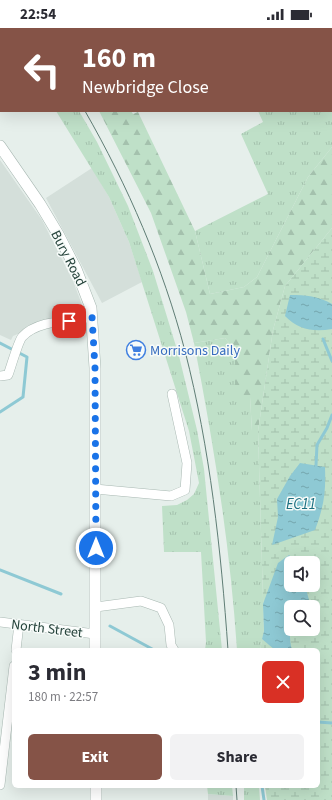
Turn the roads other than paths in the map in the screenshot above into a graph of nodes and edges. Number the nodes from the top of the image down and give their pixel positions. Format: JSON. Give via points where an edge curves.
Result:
{"nodes":[{"id":1,"x":0,"y":146,"type":"edge"},
{"id":2,"x":92,"y":316,"type":"junction"},
{"id":3,"x":0,"y":376,"type":"edge"},
{"id":4,"x":172,"y":394,"type":"dead end"},
{"id":5,"x":95,"y":489,"type":"junction"},
{"id":6,"x":96,"y":607,"type":"junction"},
{"id":7,"x":0,"y":622,"type":"edge"},
{"id":8,"x":19,"y":624,"type":"junction"},
{"id":9,"x":95,"y":634,"type":"junction"},
{"id":10,"x":16,"y":648,"type":"edge"},
{"id":11,"x":95,"y":648,"type":"edge"},
{"id":12,"x":173,"y":648,"type":"edge"},
{"id":13,"x":12,"y":679,"type":"edge"},
{"id":14,"x":3,"y":736,"type":"edge"},
{"id":15,"x":0,"y":785,"type":"edge"},
{"id":16,"x":96,"y":788,"type":"edge"},
{"id":17,"x":96,"y":800,"type":"edge"}],
"edges":[{"from":1,"to":2,"type":"street","name":"Bury Road","via":[[58,234],[86,292]]},
{"from":2,"to":3,"type":"street","via":[[35,328],[22,338],[8,375]]},
{"from":2,"to":5,"type":"street","name":"Bury Road","via":[[95,368]]},
{"from":4,"to":5,"type":"street","via":[[187,463],[185,490],[172,496]]},
{"from":5,"to":6,"type":"street","name":"Bury Road"},
{"from":6,"to":9,"type":"street","name":"Bury Road"},
{"from":6,"to":12,"type":"street","via":[[141,601],[161,608],[169,625]]},
{"from":7,"to":8,"type":"street","name":"North Street"},
{"from":8,"to":9,"type":"street","name":"North Street"},
{"from":8,"to":10,"type":"street"},
{"from":9,"to":11,"type":"street","name":"Bury Road"},
{"from":13,"to":14,"type":"street"},
{"from":14,"to":15,"type":"street"},
{"from":16,"to":17,"type":"street"}]}
